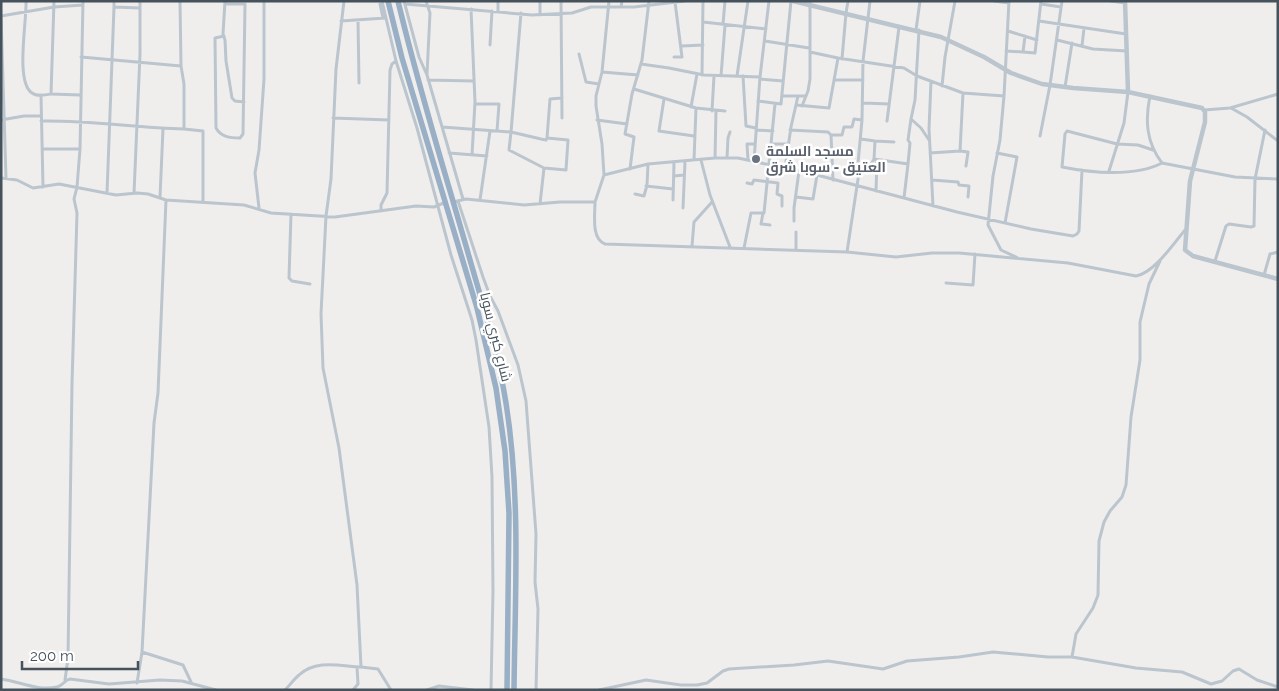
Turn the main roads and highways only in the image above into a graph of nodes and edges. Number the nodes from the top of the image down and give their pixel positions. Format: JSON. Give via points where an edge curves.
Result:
{"nodes":[{"id":1,"x":388,"y":1,"type":"edge"},
{"id":2,"x":398,"y":1,"type":"edge"},
{"id":3,"x":507,"y":690,"type":"edge"},
{"id":4,"x":514,"y":690,"type":"edge"}],
"edges":[{"from":1,"to":3,"type":"highway","name":"شارع كبري سوبا","via":[[496,388],[508,477]]},
{"from":2,"to":4,"type":"highway","name":"شارع كبري سوبا","via":[[438,150],[456,201],[504,390],[514,464],[517,536]]}]}
